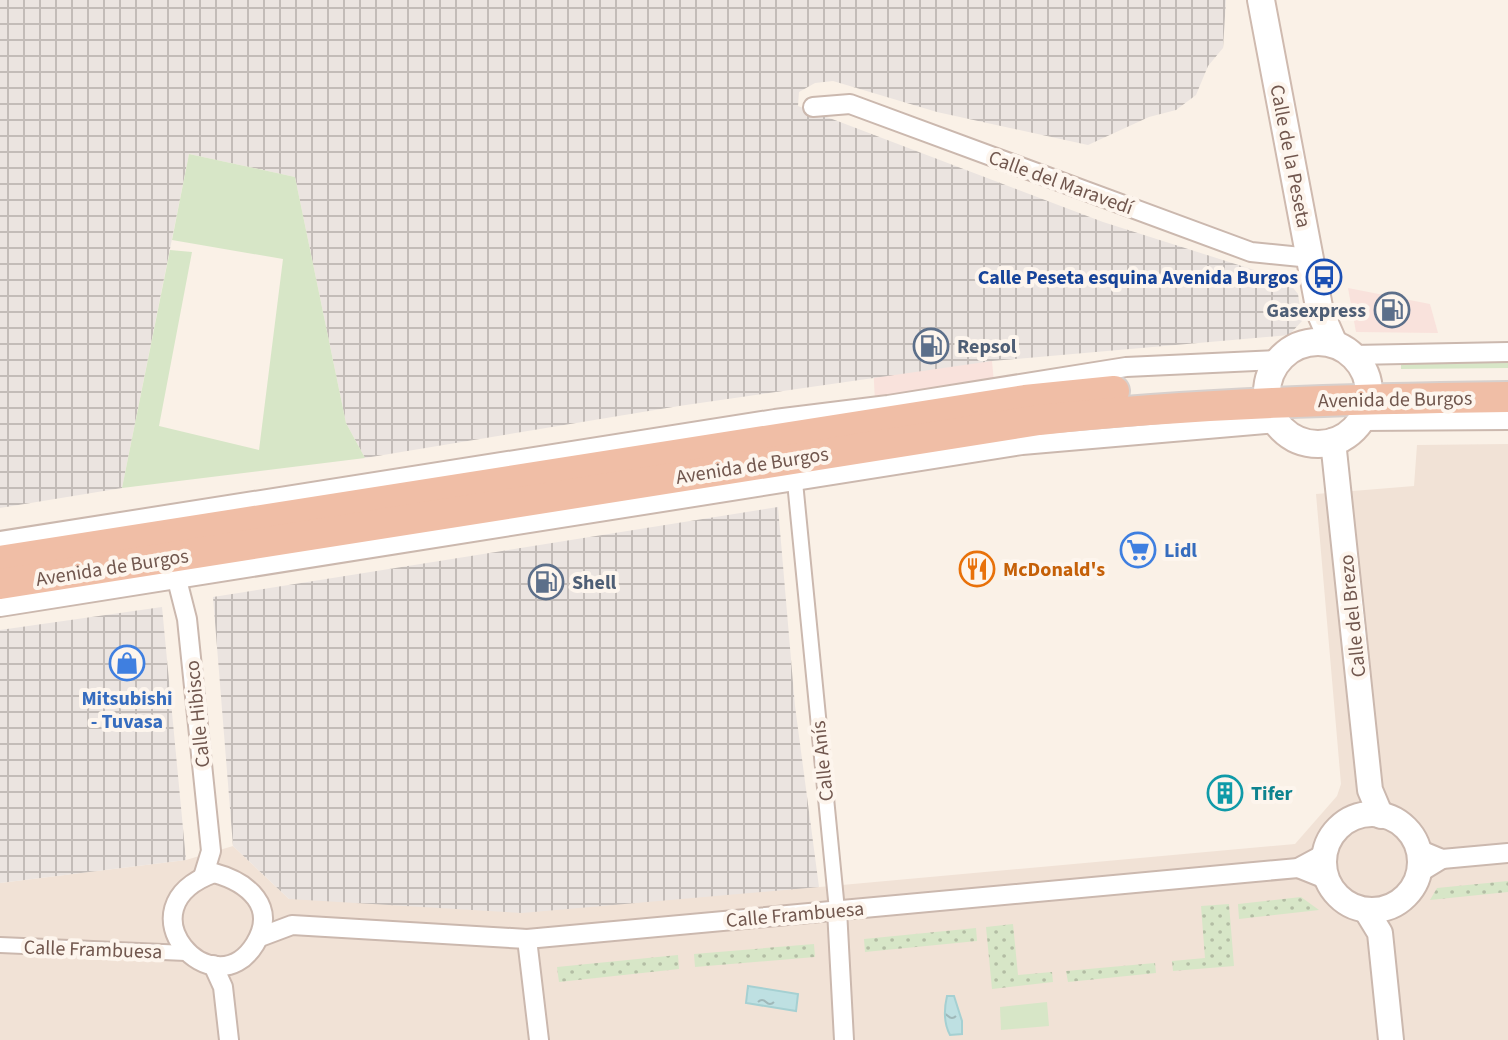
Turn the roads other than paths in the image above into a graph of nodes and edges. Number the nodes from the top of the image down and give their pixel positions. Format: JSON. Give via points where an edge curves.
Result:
{"nodes":[{"id":1,"x":1261,"y":0,"type":"edge"},
{"id":2,"x":813,"y":107,"type":"dead end"},
{"id":3,"x":1311,"y":258,"type":"junction"},
{"id":4,"x":1320,"y":312,"type":"junction"},
{"id":5,"x":1307,"y":343,"type":"junction"},
{"id":6,"x":1508,"y":352,"type":"edge"},
{"id":7,"x":1086,"y":373,"type":"junction"},
{"id":8,"x":1508,"y":377,"type":"edge"},
{"id":9,"x":1357,"y":380,"type":"junction"},
{"id":10,"x":1273,"y":392,"type":"junction"},
{"id":11,"x":1508,"y":397,"type":"edge"},
{"id":12,"x":1025,"y":400,"type":"junction"},
{"id":13,"x":888,"y":405,"type":"junction"},
{"id":14,"x":775,"y":419,"type":"junction"},
{"id":15,"x":1508,"y":420,"type":"edge"},
{"id":16,"x":1005,"y":425,"type":"junction"},
{"id":17,"x":680,"y":434,"type":"junction"},
{"id":18,"x":857,"y":438,"type":"junction"},
{"id":19,"x":1097,"y":438,"type":"junction"},
{"id":20,"x":1333,"y":441,"type":"junction"},
{"id":21,"x":801,"y":458,"type":"junction"},
{"id":22,"x":889,"y":467,"type":"junction"},
{"id":23,"x":577,"y":471,"type":"junction"},
{"id":24,"x":388,"y":479,"type":"junction"},
{"id":25,"x":492,"y":484,"type":"junction"},
{"id":26,"x":769,"y":486,"type":"junction"},
{"id":27,"x":198,"y":509,"type":"junction"},
{"id":28,"x":352,"y":528,"type":"junction"},
{"id":29,"x":439,"y":538,"type":"junction"},
{"id":30,"x":6,"y":554,"type":"edge"},
{"id":31,"x":173,"y":558,"type":"junction"},
{"id":32,"x":0,"y":584,"type":"edge"},
{"id":33,"x":0,"y":607,"type":"edge"},
{"id":34,"x":1371,"y":816,"type":"junction"},
{"id":35,"x":211,"y":851,"type":"junction"},
{"id":36,"x":1508,"y":853,"type":"edge"},
{"id":37,"x":1324,"y":854,"type":"junction"},
{"id":38,"x":1418,"y":861,"type":"junction"},
{"id":39,"x":1298,"y":868,"type":"junction"},
{"id":40,"x":203,"y":877,"type":"junction"},
{"id":41,"x":229,"y":877,"type":"junction"},
{"id":42,"x":1328,"y":880,"type":"junction"},
{"id":43,"x":1393,"y":905,"type":"junction"},
{"id":44,"x":261,"y":907,"type":"junction"},
{"id":45,"x":837,"y":910,"type":"junction"},
{"id":46,"x":1366,"y":910,"type":"junction"},
{"id":47,"x":292,"y":925,"type":"junction"},
{"id":48,"x":1380,"y":933,"type":"junction"},
{"id":49,"x":260,"y":937,"type":"junction"},
{"id":50,"x":527,"y":939,"type":"junction"},
{"id":51,"x":0,"y":945,"type":"edge"},
{"id":52,"x":186,"y":953,"type":"junction"},
{"id":53,"x":222,"y":964,"type":"junction"},
{"id":54,"x":229,"y":1040,"type":"edge"},
{"id":55,"x":539,"y":1040,"type":"edge"},
{"id":56,"x":844,"y":1040,"type":"edge"},
{"id":57,"x":1391,"y":1040,"type":"edge"}],
"edges":[{"from":1,"to":3,"type":"main road","name":"Calle de la Peseta"},
{"from":2,"to":3,"type":"street","name":"Calle del Maravedí","via":[[850,104],[1251,252]]},
{"from":3,"to":4,"type":"main road","name":"Calle de la Peseta"},
{"from":4,"to":5,"type":"main road"},
{"from":4,"to":9,"type":"main road","name":"Calle de la Peseta"},
{"from":5,"to":9,"type":"main road"},
{"from":5,"to":10,"type":"main road","via":[[1289,351]]},
{"from":6,"to":9,"type":"street","name":"Avenida de Burgos"},
{"from":7,"to":10,"type":"street","name":"Avenida de Burgos","via":[[1126,367]]},
{"from":7,"to":12,"type":"street"},
{"from":7,"to":13,"type":"street","name":"Avenida de Burgos"},
{"from":8,"to":9,"type":"highway","name":"Avenida de Burgos"},
{"from":9,"to":10,"type":"highway","name":"Avenida de Burgos"},
{"from":9,"to":11,"type":"highway","name":"Avenida de Burgos"},
{"from":9,"to":15,"type":"street","name":"Avenida de Burgos"},
{"from":9,"to":20,"type":"main road","via":[[1344,437]]},
{"from":10,"to":12,"type":"highway","name":"Avenida de Burgos","via":[[1127,390]]},
{"from":10,"to":16,"type":"highway","name":"Avenida de Burgos"},
{"from":10,"to":19,"type":"street","name":"Avenida de Burgos"},
{"from":10,"to":20,"type":"main road","via":[[1290,435],[1306,442]]},
{"from":12,"to":18,"type":"highway","name":"Avenida de Burgos"},
{"from":13,"to":14,"type":"street","name":"Avenida de Burgos"},
{"from":13,"to":18,"type":"street","via":[[865,414]]},
{"from":14,"to":17,"type":"street","name":"Avenida de Burgos"},
{"from":14,"to":21,"type":"street","via":[[798,425]]},
{"from":16,"to":18,"type":"highway","name":"Avenida de Burgos"},
{"from":16,"to":19,"type":"street","via":[[1081,430]]},
{"from":17,"to":23,"type":"street"},
{"from":17,"to":24,"type":"street","name":"Avenida de Burgos"},
{"from":18,"to":21,"type":"highway","name":"Avenida de Burgos"},
{"from":18,"to":22,"type":"street","via":[[867,460]]},
{"from":19,"to":22,"type":"street","name":"Avenida de Burgos"},
{"from":20,"to":34,"type":"street","name":"Calle del Brezo"},
{"from":21,"to":22,"type":"street","name":"Avenida de Burgos"},
{"from":21,"to":23,"type":"highway","name":"Avenida de Burgos"},
{"from":21,"to":26,"type":"street","name":"Avenida de Burgos"},
{"from":21,"to":26,"type":"street","via":[[797,472]]},
{"from":21,"to":28,"type":"highway","name":"Avenida de Burgos"},
{"from":21,"to":45,"type":"street","name":"Calle Anís"},
{"from":23,"to":25,"type":"highway","name":"Avenida de Burgos"},
{"from":24,"to":25,"type":"street"},
{"from":24,"to":27,"type":"street","name":"Avenida de Burgos"},
{"from":25,"to":31,"type":"highway","name":"Avenida de Burgos"},
{"from":26,"to":29,"type":"street","name":"Avenida de Burgos"},
{"from":27,"to":30,"type":"street","name":"Avenida de Burgos"},
{"from":27,"to":31,"type":"street","via":[[167,523]]},
{"from":28,"to":29,"type":"street"},
{"from":28,"to":31,"type":"highway","name":"Avenida de Burgos"},
{"from":29,"to":31,"type":"street","name":"Avenida de Burgos"},
{"from":30,"to":31,"type":"highway","name":"Avenida de Burgos"},
{"from":31,"to":32,"type":"highway","name":"Avenida de Burgos"},
{"from":31,"to":33,"type":"street","name":"Avenida de Burgos"},
{"from":31,"to":35,"type":"street","name":"Calle Hibisco","via":[[187,619]]},
{"from":34,"to":37,"type":"street","via":[[1346,822]]},
{"from":34,"to":38,"type":"street","via":[[1402,825],[1412,836]]},
{"from":35,"to":40,"type":"street","name":"Calle Hibisco"},
{"from":35,"to":41,"type":"street","name":"Calle Hibisco"},
{"from":36,"to":38,"type":"street"},
{"from":37,"to":39,"type":"street","name":"Calle Frambuesa"},
{"from":37,"to":42,"type":"street"},
{"from":38,"to":43,"type":"street","via":[[1408,894]]},
{"from":39,"to":42,"type":"street","name":"Calle Frambuesa"},
{"from":39,"to":45,"type":"street","name":"Calle Frambuesa"},
{"from":40,"to":41,"type":"street"},
{"from":40,"to":52,"type":"street","via":[[187,887],[173,912],[173,927]]},
{"from":41,"to":44,"type":"street","via":[[243,883]]},
{"from":42,"to":46,"type":"street","via":[[1339,897]]},
{"from":43,"to":46,"type":"street"},
{"from":43,"to":48,"type":"street"},
{"from":44,"to":47,"type":"street","name":"Calle Frambuesa"},
{"from":44,"to":49,"type":"street"},
{"from":45,"to":50,"type":"street","name":"Calle Frambuesa"},
{"from":45,"to":56,"type":"street","name":"Calle Anís"},
{"from":46,"to":48,"type":"street"},
{"from":47,"to":49,"type":"street","name":"Calle Frambuesa"},
{"from":47,"to":50,"type":"street","name":"Calle Frambuesa"},
{"from":48,"to":57,"type":"street"},
{"from":49,"to":53,"type":"street","via":[[241,959]]},
{"from":50,"to":55,"type":"street"},
{"from":51,"to":52,"type":"street","name":"Calle Frambuesa"},
{"from":52,"to":53,"type":"street","via":[[198,961]]},
{"from":53,"to":54,"type":"street"}]}
